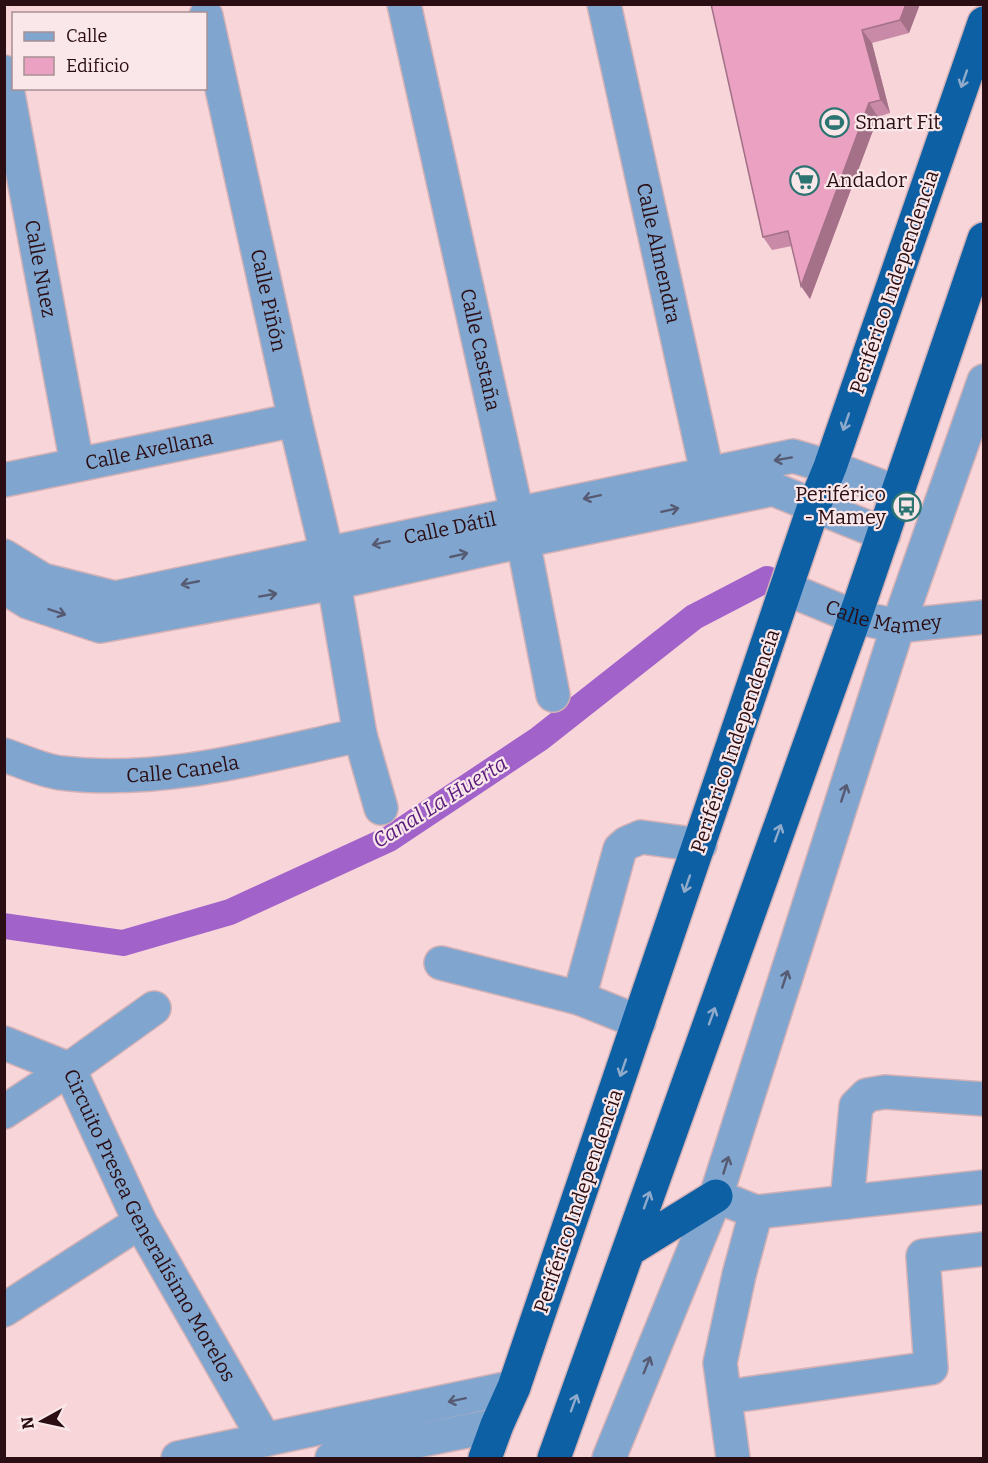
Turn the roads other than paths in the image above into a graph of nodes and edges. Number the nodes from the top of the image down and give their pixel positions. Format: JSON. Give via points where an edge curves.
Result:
{"nodes":[{"id":1,"x":404,"y":4,"type":"edge"},
{"id":2,"x":604,"y":4,"type":"edge"},
{"id":3,"x":984,"y":23,"type":"edge"},
{"id":4,"x":207,"y":24,"type":"edge"},
{"id":5,"x":4,"y":72,"type":"edge"},
{"id":6,"x":984,"y":239,"type":"edge"},
{"id":7,"x":984,"y":381,"type":"edge"},
{"id":8,"x":295,"y":420,"type":"junction"},
{"id":9,"x":77,"y":464,"type":"junction"},
{"id":10,"x":830,"y":468,"type":"junction"},
{"id":11,"x":4,"y":480,"type":"edge"},
{"id":12,"x":710,"y":487,"type":"junction"},
{"id":13,"x":898,"y":493,"type":"junction"},
{"id":14,"x":814,"y":506,"type":"junction"},
{"id":15,"x":519,"y":527,"type":"junction"},
{"id":16,"x":884,"y":534,"type":"junction"},
{"id":17,"x":4,"y":556,"type":"edge"},
{"id":18,"x":331,"y":569,"type":"junction"},
{"id":19,"x":4,"y":586,"type":"edge"},
{"id":20,"x":787,"y":589,"type":"junction"},
{"id":21,"x":855,"y":617,"type":"junction"},
{"id":22,"x":984,"y":617,"type":"edge"},
{"id":23,"x":898,"y":626,"type":"junction"},
{"id":24,"x":553,"y":695,"type":"dead end"},
{"id":25,"x":360,"y":735,"type":"junction"},
{"id":26,"x":4,"y":755,"type":"edge"},
{"id":27,"x":381,"y":808,"type":"dead end"},
{"id":28,"x":700,"y":845,"type":"junction"},
{"id":29,"x":441,"y":963,"type":"dead end"},
{"id":30,"x":579,"y":998,"type":"junction"},
{"id":31,"x":154,"y":1008,"type":"dead end"},
{"id":32,"x":639,"y":1022,"type":"junction"},
{"id":33,"x":4,"y":1043,"type":"edge"},
{"id":34,"x":69,"y":1069,"type":"junction"},
{"id":35,"x":984,"y":1098,"type":"edge"},
{"id":36,"x":4,"y":1112,"type":"edge"},
{"id":37,"x":984,"y":1187,"type":"edge"},
{"id":38,"x":716,"y":1196,"type":"junction"},
{"id":39,"x":847,"y":1202,"type":"junction"},
{"id":40,"x":756,"y":1212,"type":"junction"},
{"id":41,"x":141,"y":1222,"type":"junction"},
{"id":42,"x":984,"y":1249,"type":"edge"},
{"id":43,"x":629,"y":1250,"type":"junction"},
{"id":44,"x":4,"y":1310,"type":"edge"},
{"id":45,"x":514,"y":1387,"type":"junction"},
{"id":46,"x":725,"y":1397,"type":"junction"},
{"id":47,"x":497,"y":1425,"type":"junction"},
{"id":48,"x":265,"y":1440,"type":"junction"},
{"id":49,"x":309,"y":1445,"type":"edge"},
{"id":50,"x":178,"y":1458,"type":"edge"},
{"id":51,"x":332,"y":1458,"type":"edge"},
{"id":52,"x":485,"y":1458,"type":"edge"},
{"id":53,"x":554,"y":1458,"type":"edge"},
{"id":54,"x":609,"y":1458,"type":"edge"},
{"id":55,"x":733,"y":1458,"type":"edge"}],
"edges":[{"from":1,"to":15,"type":"street","name":"Calle Castaña"},
{"from":2,"to":12,"type":"street","name":"Calle Almendra"},
{"from":3,"to":10,"type":"highway","name":"Periférico Independencia","one_way":true},
{"from":4,"to":8,"type":"street","name":"Calle Piñón"},
{"from":5,"to":9,"type":"street","name":"Calle Nuez"},
{"from":6,"to":13,"type":"highway"},
{"from":7,"to":23,"type":"street"},
{"from":8,"to":9,"type":"street","name":"Calle Avellana"},
{"from":8,"to":18,"type":"street","name":"Calle Piñón"},
{"from":9,"to":11,"type":"street","name":"Calle Avellana"},
{"from":10,"to":12,"type":"street","name":"Calle Dátil","one_way":true,"via":[[793,456]]},
{"from":10,"to":13,"type":"street","name":"Calle Dátil"},
{"from":10,"to":14,"type":"highway","name":"Periférico Independencia"},
{"from":12,"to":14,"type":"street","name":"Calle Dátil","via":[[773,489]]},
{"from":12,"to":15,"type":"street","name":"Calle Dátil"},
{"from":13,"to":16,"type":"highway"},
{"from":14,"to":16,"type":"street","name":"Calle Dátil"},
{"from":14,"to":20,"type":"highway","name":"Periférico Independencia"},
{"from":15,"to":18,"type":"street","name":"Calle Dátil"},
{"from":15,"to":24,"type":"street","name":"Calle Castaña"},
{"from":16,"to":21,"type":"highway"},
{"from":18,"to":17,"type":"street","name":"Calle Dátil","one_way":true,"via":[[115,598],[43,580]]},
{"from":19,"to":18,"type":"street","name":"Calle Dátil","one_way":true,"via":[[28,602],[100,626]]},
{"from":18,"to":25,"type":"street"},
{"from":20,"to":21,"type":"street","name":"Calle Mamey"},
{"from":20,"to":28,"type":"highway","name":"Periférico Independencia"},
{"from":21,"to":23,"type":"street","name":"Calle Mamey"},
{"from":43,"to":21,"type":"highway","one_way":true},
{"from":22,"to":23,"type":"street","name":"Calle Mamey"},
{"from":38,"to":23,"type":"street","one_way":true},
{"from":25,"to":26,"type":"street","name":"Calle Canela","via":[[204,768],[136,776],[59,773]]},
{"from":25,"to":27,"type":"street"},
{"from":28,"to":30,"type":"street","via":[[641,837],[620,849]]},
{"from":28,"to":32,"type":"highway","name":"Periférico Independencia","one_way":true},
{"from":29,"to":30,"type":"street"},
{"from":30,"to":32,"type":"street"},
{"from":31,"to":34,"type":"street"},
{"from":32,"to":45,"type":"highway","name":"Periférico Independencia","one_way":true},
{"from":33,"to":34,"type":"street","name":"Circuito Presea Generalísimo Morelos"},
{"from":34,"to":36,"type":"street"},
{"from":34,"to":41,"type":"street","name":"Circuito Presea Generalísimo Morelos"},
{"from":35,"to":39,"type":"street","via":[[885,1092],[867,1095],[856,1106]]},
{"from":37,"to":39,"type":"street"},
{"from":38,"to":40,"type":"street"},
{"from":38,"to":43,"type":"highway"},
{"from":54,"to":38,"type":"street","one_way":true},
{"from":39,"to":40,"type":"street"},
{"from":40,"to":46,"type":"street","via":[[720,1364]]},
{"from":41,"to":44,"type":"street"},
{"from":41,"to":48,"type":"street","name":"Circuito Presea Generalísimo Morelos"},
{"from":42,"to":46,"type":"street","via":[[923,1256],[931,1368]]},
{"from":53,"to":43,"type":"highway","one_way":true},
{"from":45,"to":47,"type":"highway","name":"Periférico Independencia"},
{"from":45,"to":49,"type":"street","one_way":true},
{"from":46,"to":55,"type":"street"},
{"from":47,"to":51,"type":"street"},
{"from":47,"to":52,"type":"highway","name":"Periférico Independencia"},
{"from":48,"to":49,"type":"street"},
{"from":48,"to":50,"type":"street"}]}
